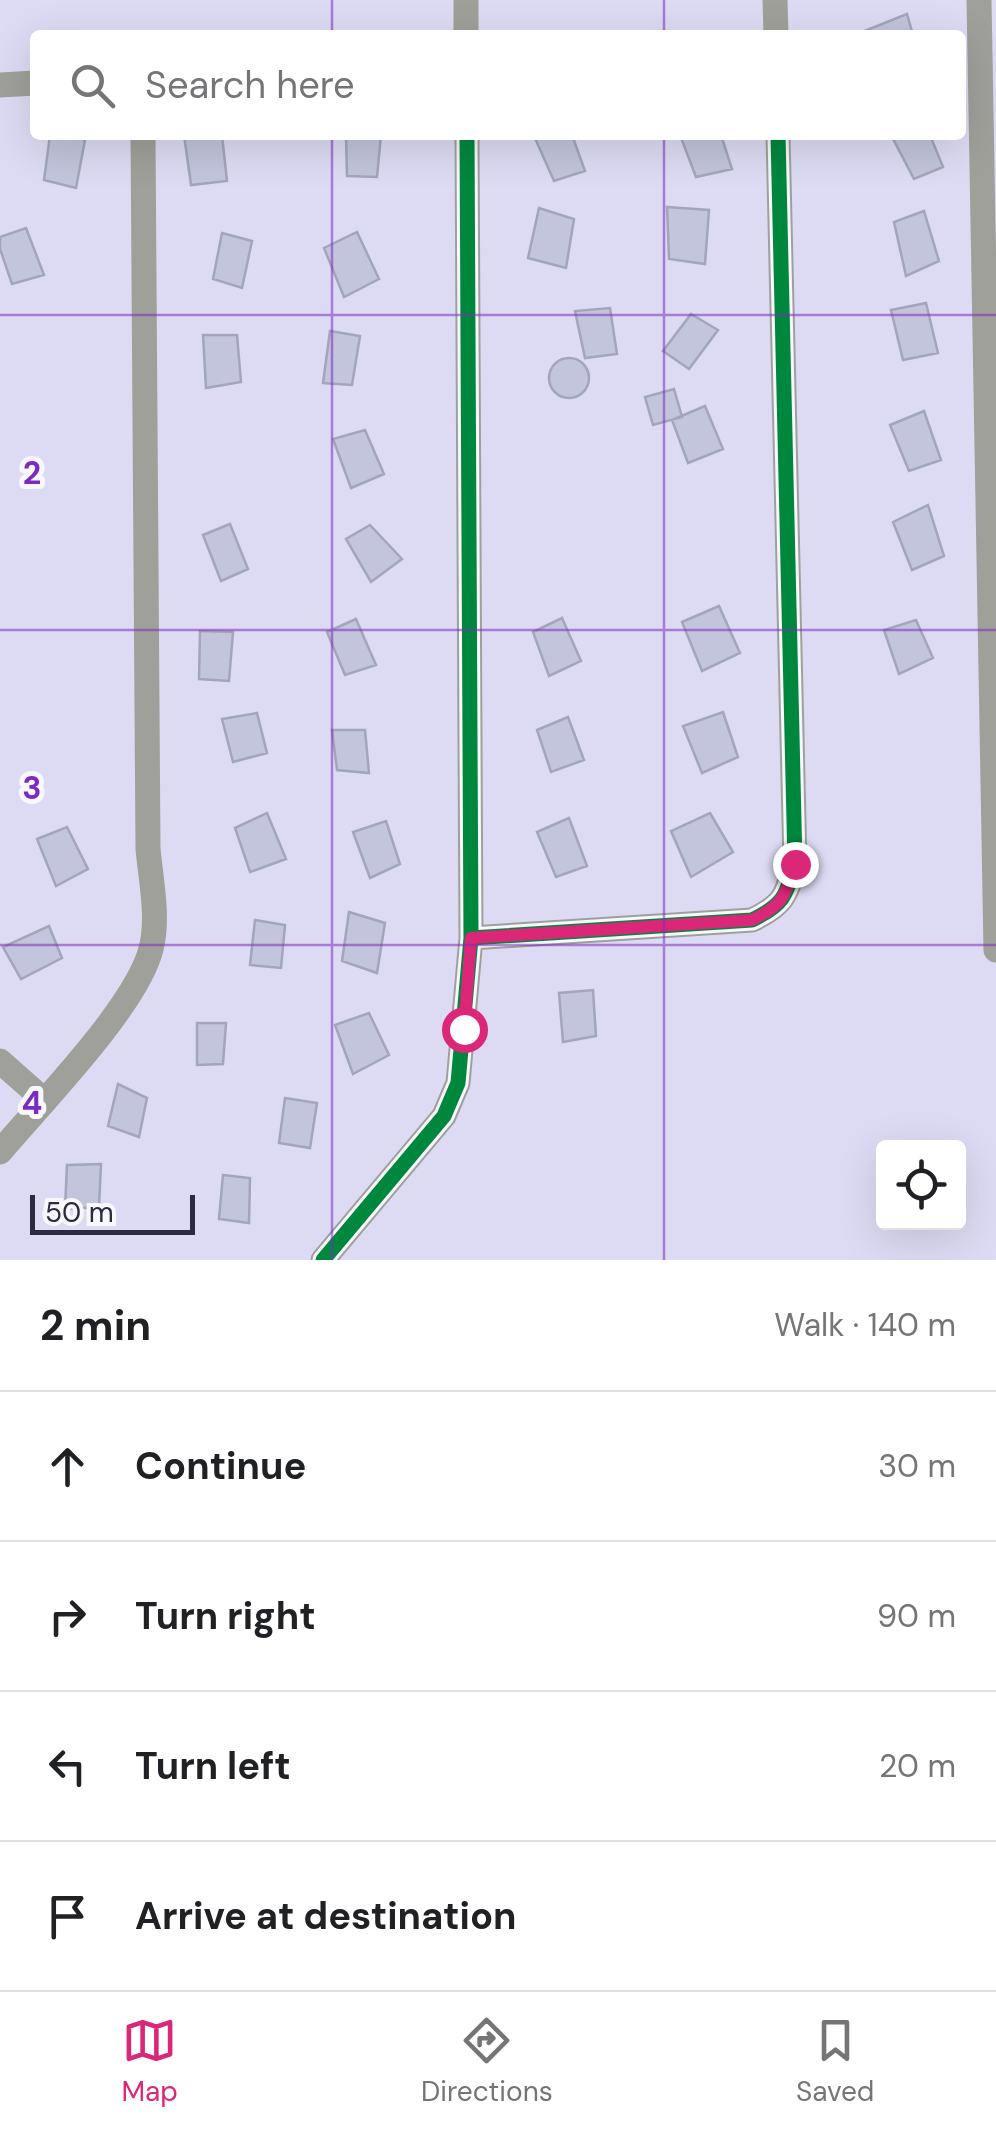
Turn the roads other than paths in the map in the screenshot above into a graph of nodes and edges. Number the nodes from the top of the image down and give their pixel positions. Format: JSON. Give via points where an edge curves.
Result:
{"nodes":[{"id":1,"x":466,"y":0,"type":"edge"},
{"id":2,"x":775,"y":0,"type":"edge"},
{"id":3,"x":980,"y":0,"type":"edge"},
{"id":4,"x":466,"y":30,"type":"edge"},
{"id":5,"x":776,"y":30,"type":"edge"},
{"id":6,"x":30,"y":84,"type":"edge"},
{"id":7,"x":0,"y":85,"type":"edge"},
{"id":8,"x":143,"y":140,"type":"edge"},
{"id":9,"x":468,"y":140,"type":"edge"},
{"id":10,"x":778,"y":140,"type":"edge"},
{"id":11,"x":471,"y":938,"type":"junction"},
{"id":12,"x":996,"y":950,"type":"edge"},
{"id":13,"x":0,"y":1060,"type":"edge"},
{"id":14,"x":44,"y":1100,"type":"junction"},
{"id":15,"x":0,"y":1152,"type":"edge"},
{"id":16,"x":323,"y":1260,"type":"edge"}],
"edges":[{"from":1,"to":4,"type":"street"},
{"from":2,"to":5,"type":"street"},
{"from":3,"to":12,"type":"street"},
{"from":6,"to":7,"type":"street"},
{"from":8,"to":14,"type":"street","via":[[151,948],[118,1010]]},
{"from":9,"to":11,"type":"street"},
{"from":10,"to":11,"type":"street","via":[[795,864],[787,892],[776,908],[752,920]]},
{"from":11,"to":16,"type":"street","via":[[458,1083],[444,1116]]},
{"from":13,"to":14,"type":"street"},
{"from":14,"to":15,"type":"street"}]}
